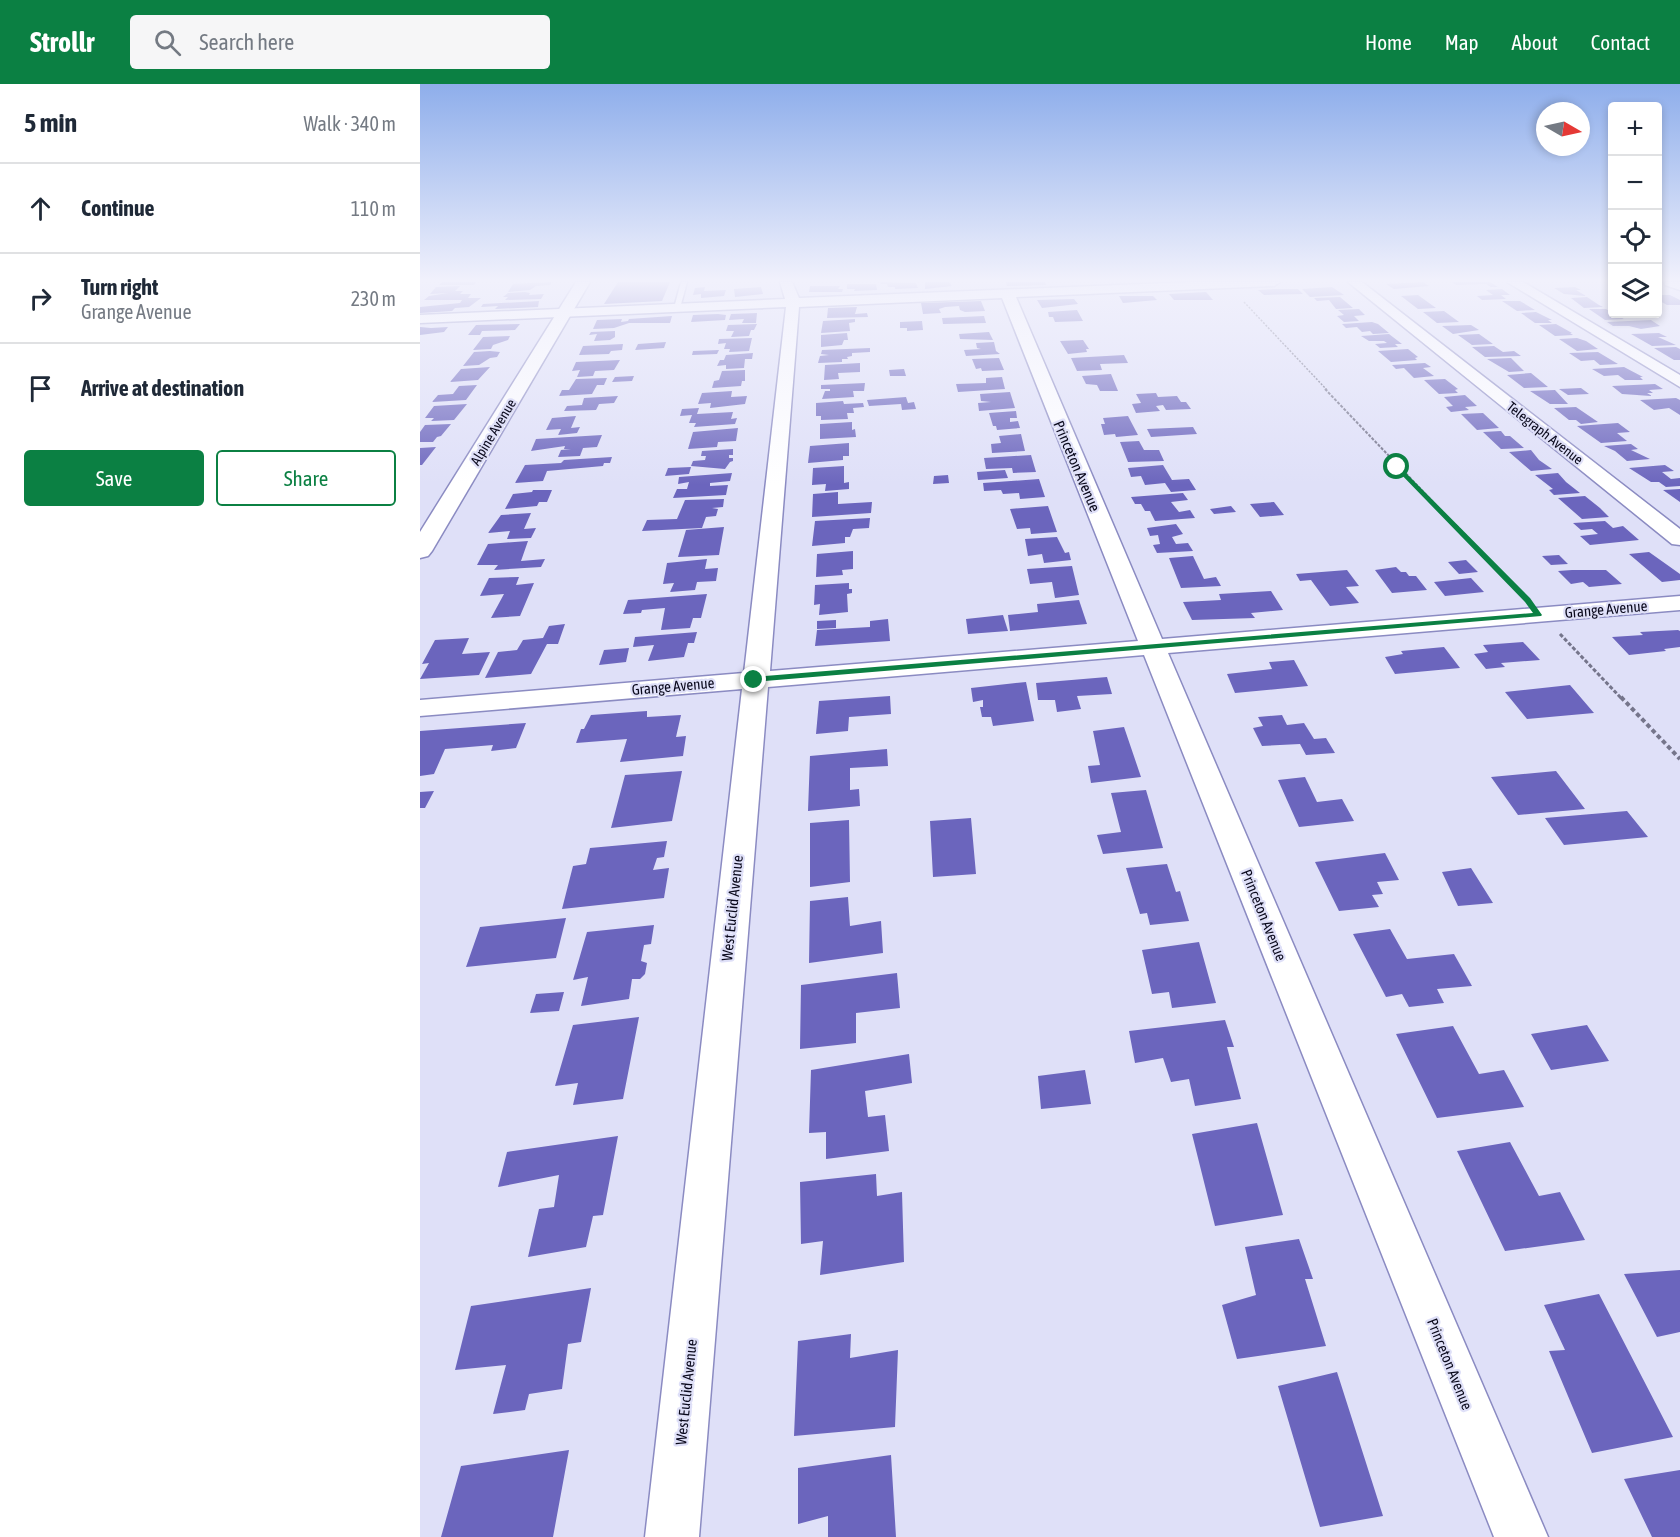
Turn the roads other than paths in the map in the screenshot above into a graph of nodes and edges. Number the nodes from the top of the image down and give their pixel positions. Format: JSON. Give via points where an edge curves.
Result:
{"nodes":[{"id":1,"x":543,"y":350,"type":"edge"},
{"id":2,"x":785,"y":350,"type":"edge"},
{"id":3,"x":1023,"y":350,"type":"edge"},
{"id":4,"x":1440,"y":350,"type":"edge"},
{"id":5,"x":1628,"y":350,"type":"edge"},
{"id":6,"x":1680,"y":381,"type":"edge"},
{"id":7,"x":1680,"y":539,"type":"edge"},
{"id":8,"x":420,"y":551,"type":"edge"},
{"id":9,"x":1680,"y":603,"type":"edge"},
{"id":10,"x":1153,"y":647,"type":"junction"},
{"id":11,"x":754,"y":680,"type":"junction"},
{"id":12,"x":420,"y":708,"type":"edge"},
{"id":13,"x":672,"y":1537,"type":"edge"},
{"id":14,"x":1521,"y":1537,"type":"edge"}],
"edges":[{"from":1,"to":8,"type":"street","name":"Alpine Avenue"},
{"from":2,"to":11,"type":"street","name":"West Euclid Avenue"},
{"from":3,"to":10,"type":"street","name":"Princeton Avenue"},
{"from":4,"to":7,"type":"street","name":"Telegraph Avenue"},
{"from":5,"to":6,"type":"street"},
{"from":9,"to":10,"type":"street","name":"Grange Avenue"},
{"from":10,"to":11,"type":"street","name":"Grange Avenue"},
{"from":10,"to":14,"type":"street","name":"Princeton Avenue"},
{"from":11,"to":12,"type":"street","name":"Grange Avenue"},
{"from":11,"to":13,"type":"street","name":"West Euclid Avenue"}]}
